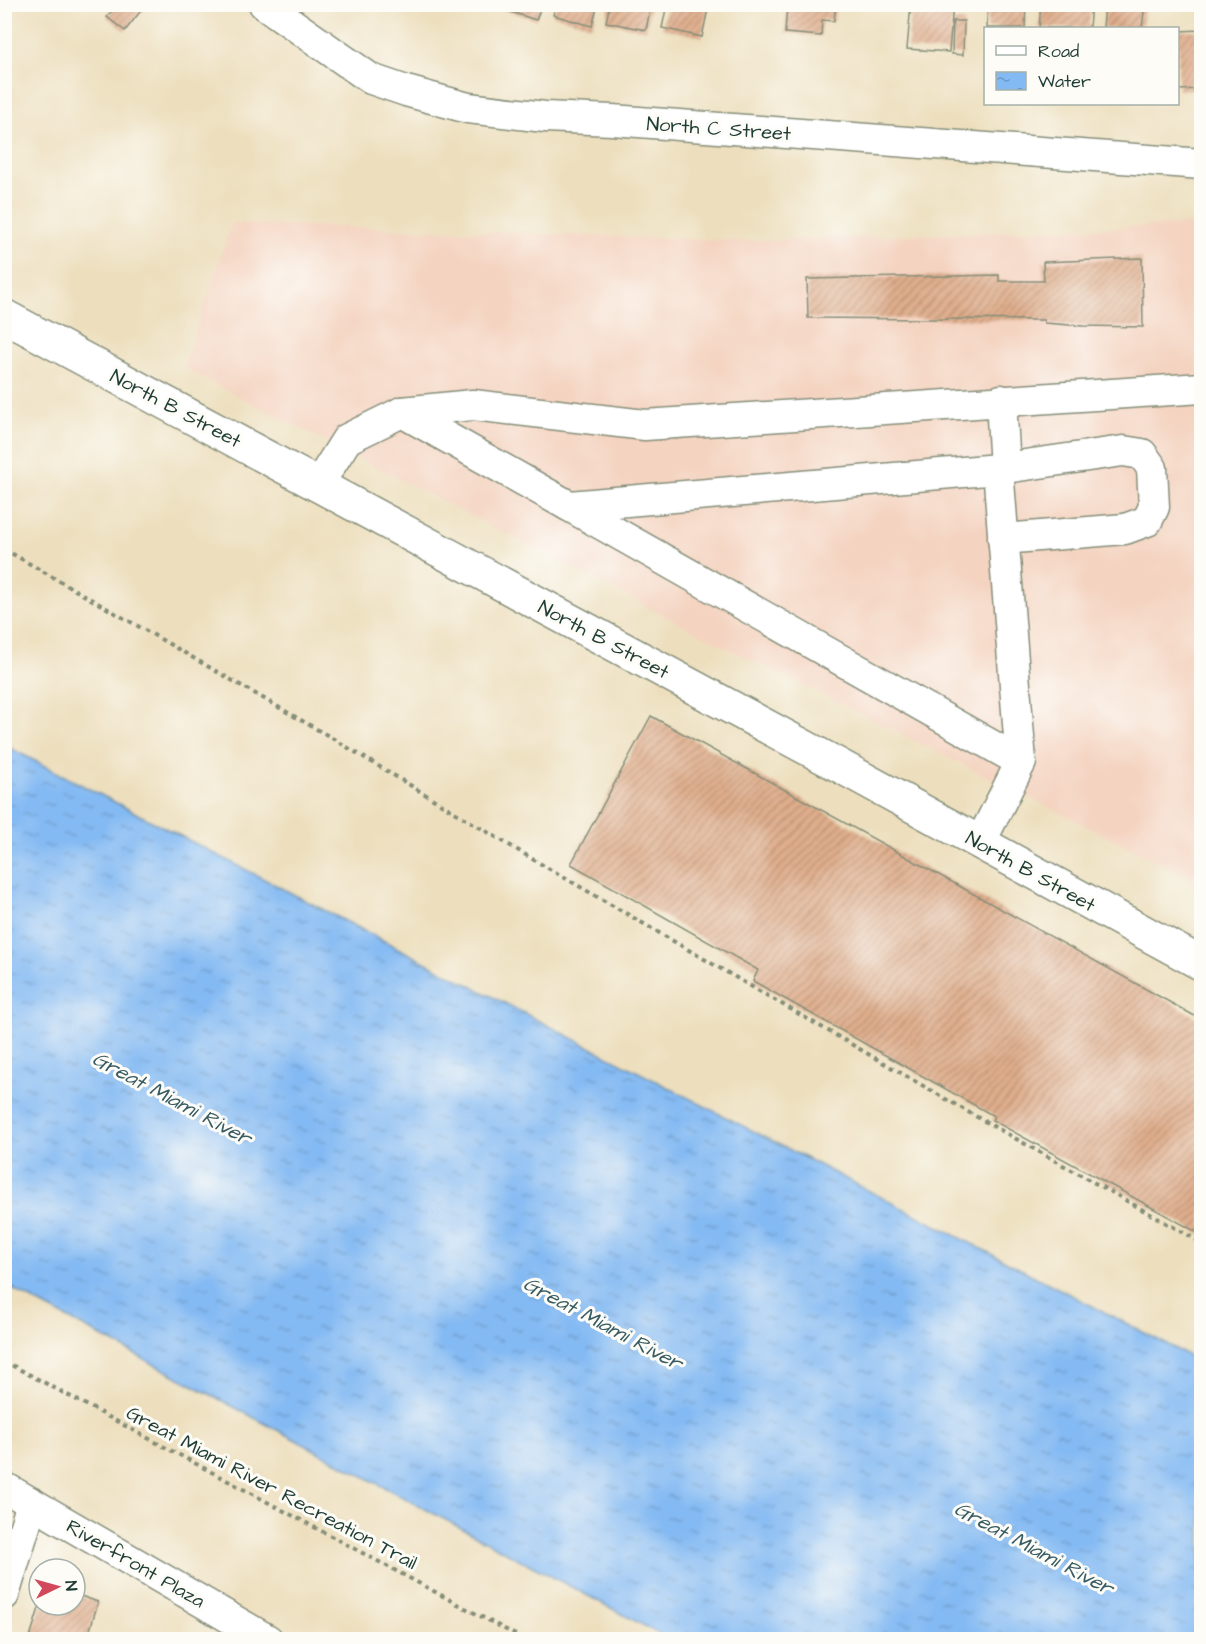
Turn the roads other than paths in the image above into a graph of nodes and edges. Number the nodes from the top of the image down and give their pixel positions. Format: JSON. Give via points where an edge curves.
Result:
{"nodes":[{"id":1,"x":264,"y":4,"type":"edge"},
{"id":2,"x":1202,"y":164,"type":"edge"},
{"id":3,"x":4,"y":316,"type":"edge"},
{"id":4,"x":1202,"y":388,"type":"edge"},
{"id":5,"x":1001,"y":400,"type":"junction"},
{"id":6,"x":402,"y":411,"type":"junction"},
{"id":7,"x":1001,"y":468,"type":"junction"},
{"id":8,"x":318,"y":485,"type":"junction"},
{"id":9,"x":569,"y":506,"type":"junction"},
{"id":10,"x":1003,"y":539,"type":"junction"},
{"id":11,"x":1021,"y":762,"type":"junction"},
{"id":12,"x":980,"y":843,"type":"junction"},
{"id":13,"x":1202,"y":964,"type":"edge"},
{"id":14,"x":4,"y":1487,"type":"edge"},
{"id":15,"x":32,"y":1503,"type":"junction"},
{"id":16,"x":4,"y":1595,"type":"edge"},
{"id":17,"x":268,"y":1640,"type":"edge"}],
"edges":[{"from":1,"to":2,"type":"street","name":"North C Street","via":[[371,79],[468,108],[545,117]]},
{"from":3,"to":8,"type":"main road","name":"North B Street"},
{"from":4,"to":5,"type":"street"},
{"from":5,"to":6,"type":"street","via":[[645,425],[473,405]]},
{"from":5,"to":7,"type":"street"},
{"from":6,"to":8,"type":"street","via":[[347,439]]},
{"from":6,"to":9,"type":"street"},
{"from":7,"to":9,"type":"street"},
{"from":7,"to":10,"type":"street"},
{"from":7,"to":10,"type":"street","via":[[1123,451],[1142,454],[1152,468],[1154,507],[1147,521],[1125,529]]},
{"from":8,"to":12,"type":"main road","name":"North B Street"},
{"from":9,"to":11,"type":"street"},
{"from":10,"to":11,"type":"street"},
{"from":11,"to":12,"type":"street"},
{"from":12,"to":13,"type":"main road","name":"North B Street"},
{"from":14,"to":15,"type":"street","name":"Riverfront Plaza"},
{"from":15,"to":16,"type":"street"},
{"from":15,"to":17,"type":"street","name":"Riverfront Plaza"}]}
